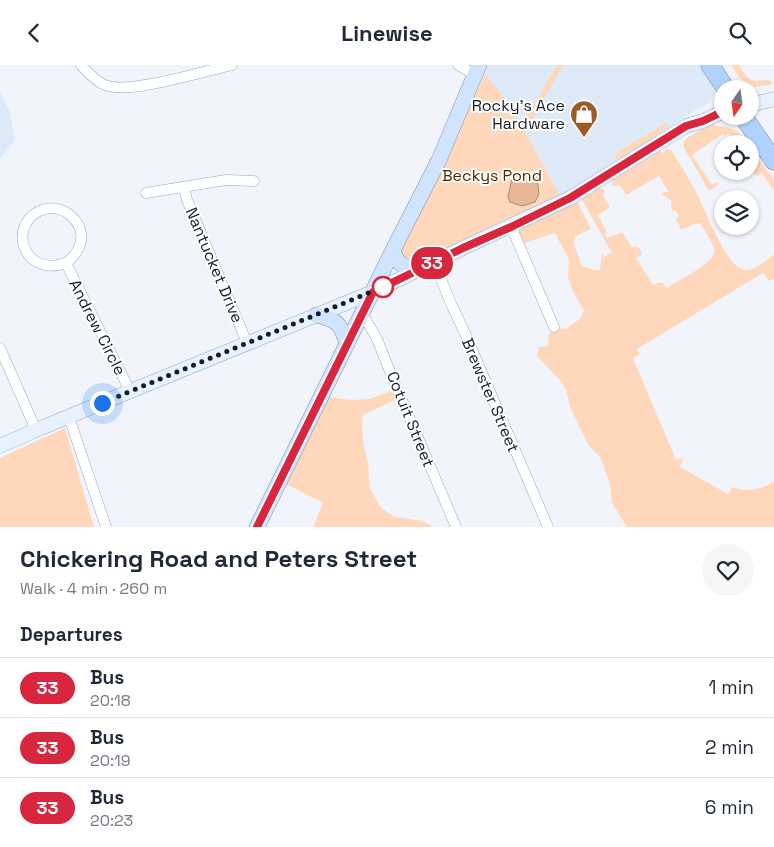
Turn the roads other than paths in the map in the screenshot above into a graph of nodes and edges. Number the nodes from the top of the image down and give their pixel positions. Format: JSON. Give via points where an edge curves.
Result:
{"nodes":[{"id":1,"x":81,"y":65,"type":"edge"},
{"id":2,"x":232,"y":65,"type":"edge"},
{"id":3,"x":458,"y":65,"type":"edge"},
{"id":4,"x":710,"y":65,"type":"edge"},
{"id":5,"x":723,"y":65,"type":"edge"},
{"id":6,"x":478,"y":70,"type":"edge"},
{"id":7,"x":720,"y":80,"type":"edge"},
{"id":8,"x":732,"y":80,"type":"edge"},
{"id":9,"x":774,"y":91,"type":"edge"},
{"id":10,"x":759,"y":94,"type":"edge"},
{"id":11,"x":774,"y":99,"type":"edge"},
{"id":12,"x":759,"y":103,"type":"edge"},
{"id":13,"x":714,"y":106,"type":"edge"},
{"id":14,"x":714,"y":116,"type":"edge"},
{"id":15,"x":759,"y":120,"type":"edge"},
{"id":16,"x":750,"y":125,"type":"edge"},
{"id":17,"x":686,"y":126,"type":"junction"},
{"id":18,"x":774,"y":143,"type":"edge"},
{"id":19,"x":774,"y":161,"type":"edge"},
{"id":20,"x":254,"y":181,"type":"dead end"},
{"id":21,"x":184,"y":187,"type":"junction"},
{"id":22,"x":146,"y":193,"type":"dead end"},
{"id":23,"x":511,"y":227,"type":"junction"},
{"id":24,"x":393,"y":251,"type":"junction"},
{"id":25,"x":434,"y":262,"type":"junction"},
{"id":26,"x":66,"y":263,"type":"junction"},
{"id":27,"x":417,"y":270,"type":"junction"},
{"id":28,"x":373,"y":292,"type":"junction"},
{"id":29,"x":362,"y":313,"type":"junction"},
{"id":30,"x":316,"y":315,"type":"junction"},
{"id":31,"x":554,"y":327,"type":"dead end"},
{"id":32,"x":247,"y":343,"type":"junction"},
{"id":33,"x":347,"y":344,"type":"junction"},
{"id":34,"x":0,"y":348,"type":"edge"},
{"id":35,"x":130,"y":391,"type":"junction"},
{"id":36,"x":69,"y":417,"type":"junction"},
{"id":37,"x":36,"y":430,"type":"junction"},
{"id":38,"x":0,"y":447,"type":"edge"},
{"id":39,"x":106,"y":527,"type":"edge"},
{"id":40,"x":257,"y":527,"type":"edge"},
{"id":41,"x":456,"y":527,"type":"edge"},
{"id":42,"x":548,"y":527,"type":"edge"}],
"edges":[{"from":1,"to":2,"type":"street","via":[[104,85],[122,88]]},
{"from":3,"to":6,"type":"street"},
{"from":4,"to":7,"type":"highway"},
{"from":5,"to":8,"type":"highway"},
{"from":6,"to":24,"type":"main road","via":[[439,160]]},
{"from":9,"to":10,"type":"main road"},
{"from":11,"to":12,"type":"main road"},
{"from":13,"to":17,"type":"main road","via":[[702,111]]},
{"from":14,"to":17,"type":"main road"},
{"from":15,"to":18,"type":"highway"},
{"from":16,"to":19,"type":"highway"},
{"from":17,"to":23,"type":"main road","via":[[570,198]]},
{"from":20,"to":21,"type":"street","via":[[226,180]]},
{"from":21,"to":22,"type":"street"},
{"from":21,"to":32,"type":"street","name":"Nantucket Drive"},
{"from":23,"to":25,"type":"main road"},
{"from":23,"to":31,"type":"street"},
{"from":24,"to":27,"type":"main road","via":[[401,265]]},
{"from":24,"to":28,"type":"main road"},
{"from":25,"to":27,"type":"main road"},
{"from":25,"to":42,"type":"street","name":"Brewster Street"},
{"from":26,"to":26,"type":"street","name":"Andrew Circle","via":[[48,267],[31,259],[26,251],[23,233],[26,224],[38,211],[58,209],[75,219],[81,239],[74,257]]},
{"from":26,"to":35,"type":"street","name":"Andrew Circle"},
{"from":27,"to":28,"type":"main road"},
{"from":28,"to":29,"type":"main road"},
{"from":28,"to":30,"type":"main road"},
{"from":29,"to":33,"type":"main road"},
{"from":29,"to":41,"type":"street","name":"Cotuit Street","via":[[378,339]]},
{"from":30,"to":32,"type":"main road"},
{"from":30,"to":33,"type":"main road","via":[[336,322],[344,331]]},
{"from":32,"to":35,"type":"main road"},
{"from":33,"to":40,"type":"main road"},
{"from":34,"to":37,"type":"street"},
{"from":35,"to":36,"type":"main road"},
{"from":36,"to":37,"type":"main road"},
{"from":36,"to":39,"type":"street"},
{"from":37,"to":38,"type":"main road"}]}
